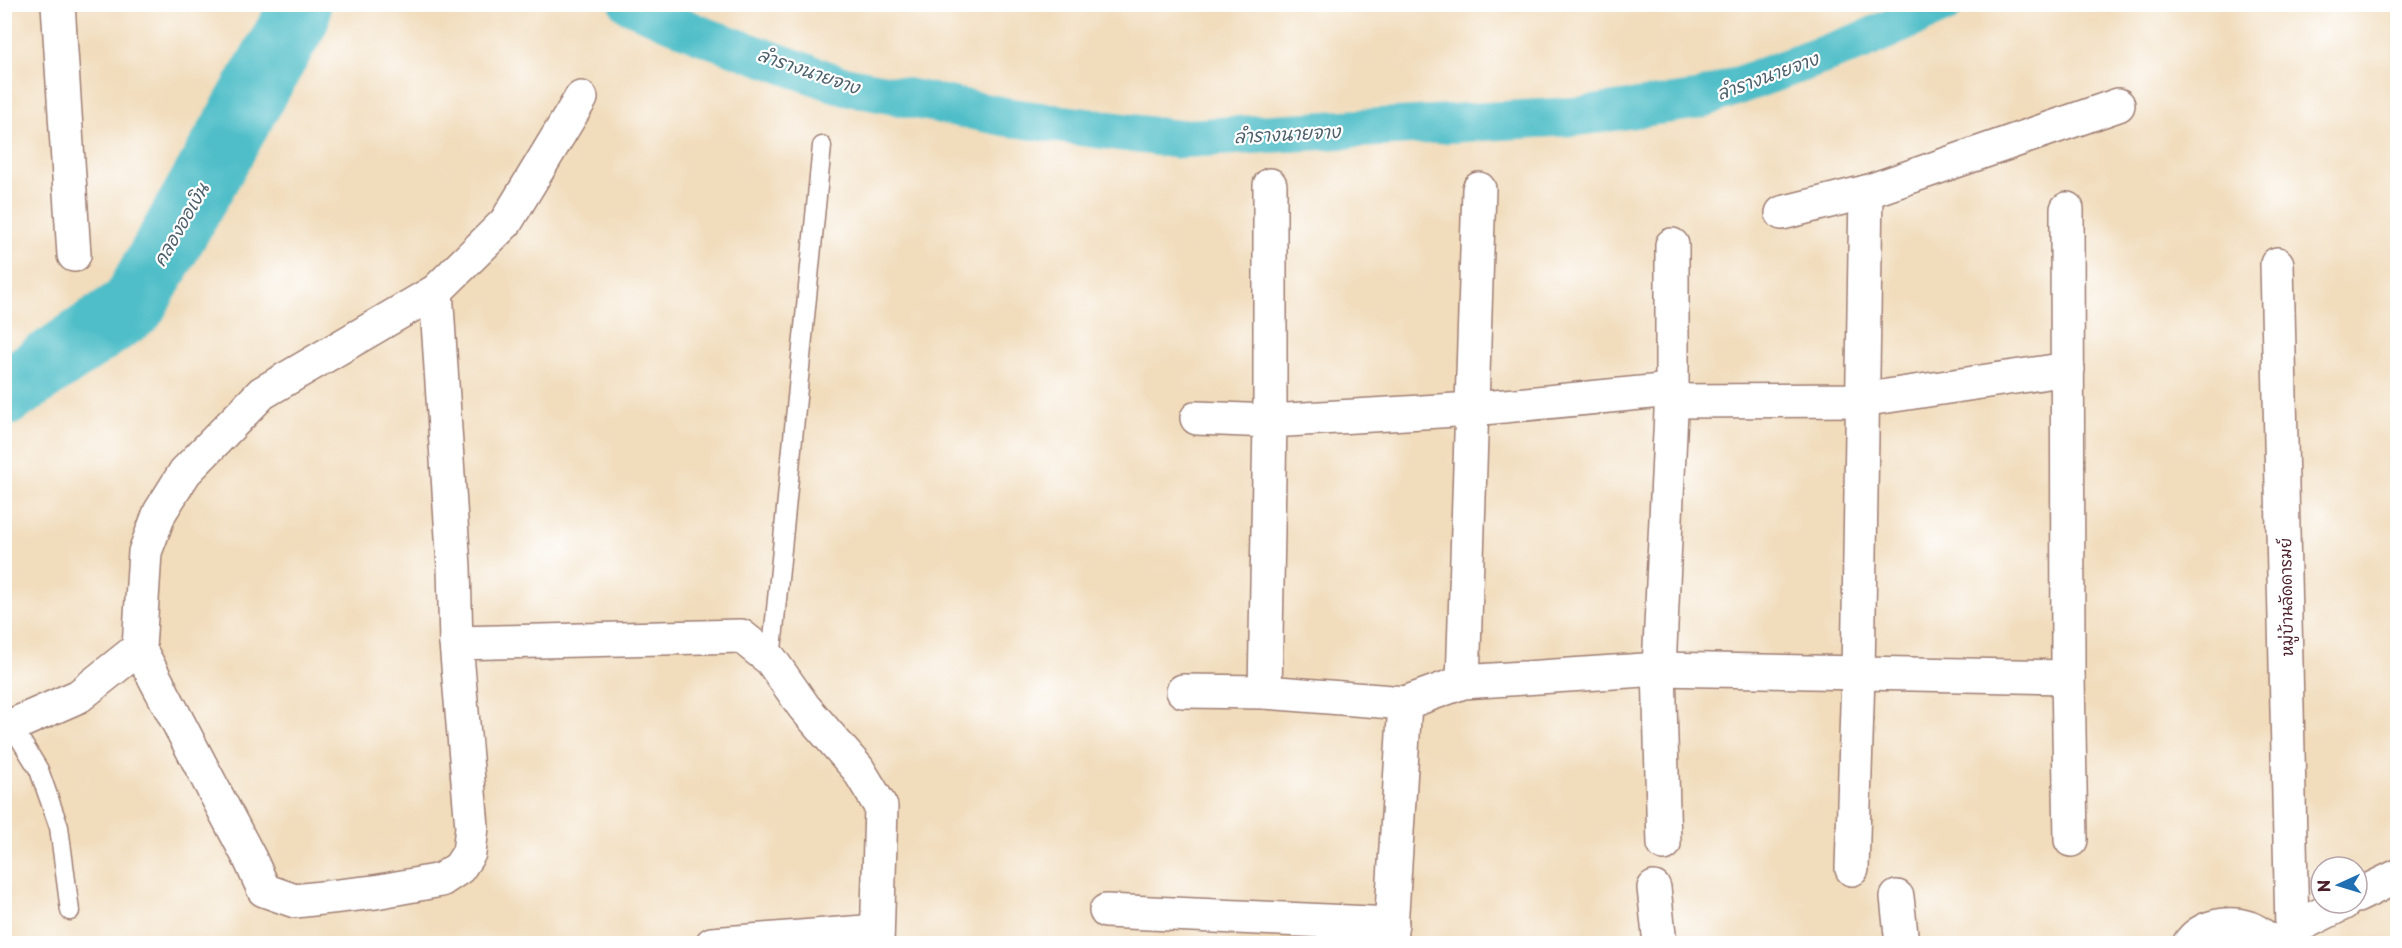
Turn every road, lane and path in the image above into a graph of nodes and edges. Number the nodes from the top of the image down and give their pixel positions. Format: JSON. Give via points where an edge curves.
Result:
{"nodes":[{"id":1,"x":58,"y":4,"type":"edge"},
{"id":2,"x":581,"y":98,"type":"dead end"},
{"id":3,"x":2118,"y":105,"type":"dead end"},
{"id":4,"x":822,"y":146,"type":"dead end"},
{"id":5,"x":1270,"y":184,"type":"dead end"},
{"id":6,"x":1479,"y":189,"type":"dead end"},
{"id":7,"x":1866,"y":192,"type":"junction"},
{"id":8,"x":2067,"y":209,"type":"dead end"},
{"id":9,"x":1782,"y":213,"type":"dead end"},
{"id":10,"x":1672,"y":245,"type":"dead end"},
{"id":11,"x":74,"y":255,"type":"dead end"},
{"id":12,"x":2277,"y":264,"type":"dead end"},
{"id":13,"x":436,"y":291,"type":"junction"},
{"id":14,"x":2068,"y":369,"type":"junction"},
{"id":15,"x":1672,"y":396,"type":"junction"},
{"id":16,"x":1861,"y":400,"type":"junction"},
{"id":17,"x":1473,"y":409,"type":"junction"},
{"id":18,"x":1197,"y":418,"type":"dead end"},
{"id":19,"x":1270,"y":421,"type":"junction"},
{"id":20,"x":456,"y":643,"type":"junction"},
{"id":21,"x":139,"y":648,"type":"junction"},
{"id":22,"x":771,"y":660,"type":"junction"},
{"id":23,"x":1659,"y":669,"type":"junction"},
{"id":24,"x":1858,"y":674,"type":"junction"},
{"id":25,"x":2068,"y":677,"type":"junction"},
{"id":26,"x":1463,"y":682,"type":"junction"},
{"id":27,"x":1183,"y":691,"type":"dead end"},
{"id":28,"x":1264,"y":692,"type":"junction"},
{"id":29,"x":1406,"y":703,"type":"junction"},
{"id":30,"x":8,"y":727,"type":"edge"},
{"id":31,"x":2071,"y":840,"type":"dead end"},
{"id":32,"x":1664,"y":844,"type":"dead end"},
{"id":33,"x":1852,"y":869,"type":"dead end"},
{"id":34,"x":2397,"y":876,"type":"edge"},
{"id":35,"x":1654,"y":888,"type":"dead end"},
{"id":36,"x":2369,"y":890,"type":"edge"},
{"id":37,"x":1897,"y":897,"type":"dead end"},
{"id":38,"x":70,"y":911,"type":"dead end"},
{"id":39,"x":1106,"y":911,"type":"dead end"},
{"id":40,"x":2323,"y":915,"type":"edge"},
{"id":41,"x":1391,"y":934,"type":"edge"},
{"id":42,"x":877,"y":937,"type":"edge"},
{"id":43,"x":2282,"y":939,"type":"edge"},
{"id":44,"x":712,"y":944,"type":"edge"},
{"id":45,"x":1660,"y":944,"type":"edge"},
{"id":46,"x":1902,"y":944,"type":"edge"},
{"id":47,"x":2189,"y":944,"type":"edge"}],
"edges":[{"from":1,"to":11,"type":"street"},
{"from":2,"to":13,"type":"street","via":[[506,222]]},
{"from":3,"to":7,"type":"street"},
{"from":4,"to":22,"type":"lane"},
{"from":5,"to":19,"type":"street"},
{"from":6,"to":17,"type":"street"},
{"from":7,"to":9,"type":"street"},
{"from":7,"to":16,"type":"street"},
{"from":8,"to":14,"type":"street"},
{"from":10,"to":15,"type":"street"},
{"from":12,"to":43,"type":"street","name":"หมู่บ้านลัดดารมย์"},
{"from":13,"to":20,"type":"street"},
{"from":13,"to":21,"type":"street","via":[[262,393],[185,472],[160,512],[145,552]]},
{"from":14,"to":16,"type":"street"},
{"from":14,"to":25,"type":"street"},
{"from":15,"to":16,"type":"street"},
{"from":15,"to":17,"type":"street"},
{"from":15,"to":23,"type":"street"},
{"from":16,"to":24,"type":"street"},
{"from":17,"to":19,"type":"street"},
{"from":17,"to":26,"type":"street"},
{"from":18,"to":19,"type":"street"},
{"from":19,"to":28,"type":"street"},
{"from":20,"to":21,"type":"street","via":[[472,827],[469,853],[459,868],[441,880],[295,901],[264,890]]},
{"from":20,"to":22,"type":"street","via":[[741,636]]},
{"from":21,"to":30,"type":"street","via":[[80,696]]},
{"from":22,"to":42,"type":"street","via":[[804,707],[858,769],[881,807]]},
{"from":23,"to":24,"type":"street"},
{"from":23,"to":26,"type":"street"},
{"from":23,"to":32,"type":"street"},
{"from":24,"to":25,"type":"street"},
{"from":24,"to":33,"type":"street"},
{"from":25,"to":31,"type":"street"},
{"from":26,"to":29,"type":"street"},
{"from":27,"to":28,"type":"street"},
{"from":28,"to":29,"type":"street"},
{"from":29,"to":41,"type":"street"},
{"from":30,"to":38,"type":"lane","via":[[39,770],[59,827]]},
{"from":34,"to":36,"type":"street"},
{"from":35,"to":45,"type":"street"},
{"from":37,"to":46,"type":"street"},
{"from":39,"to":41,"type":"street"},
{"from":40,"to":43,"type":"street"},
{"from":42,"to":44,"type":"street"},
{"from":43,"to":47,"type":"street","via":[[2220,924],[2194,936]]}]}
